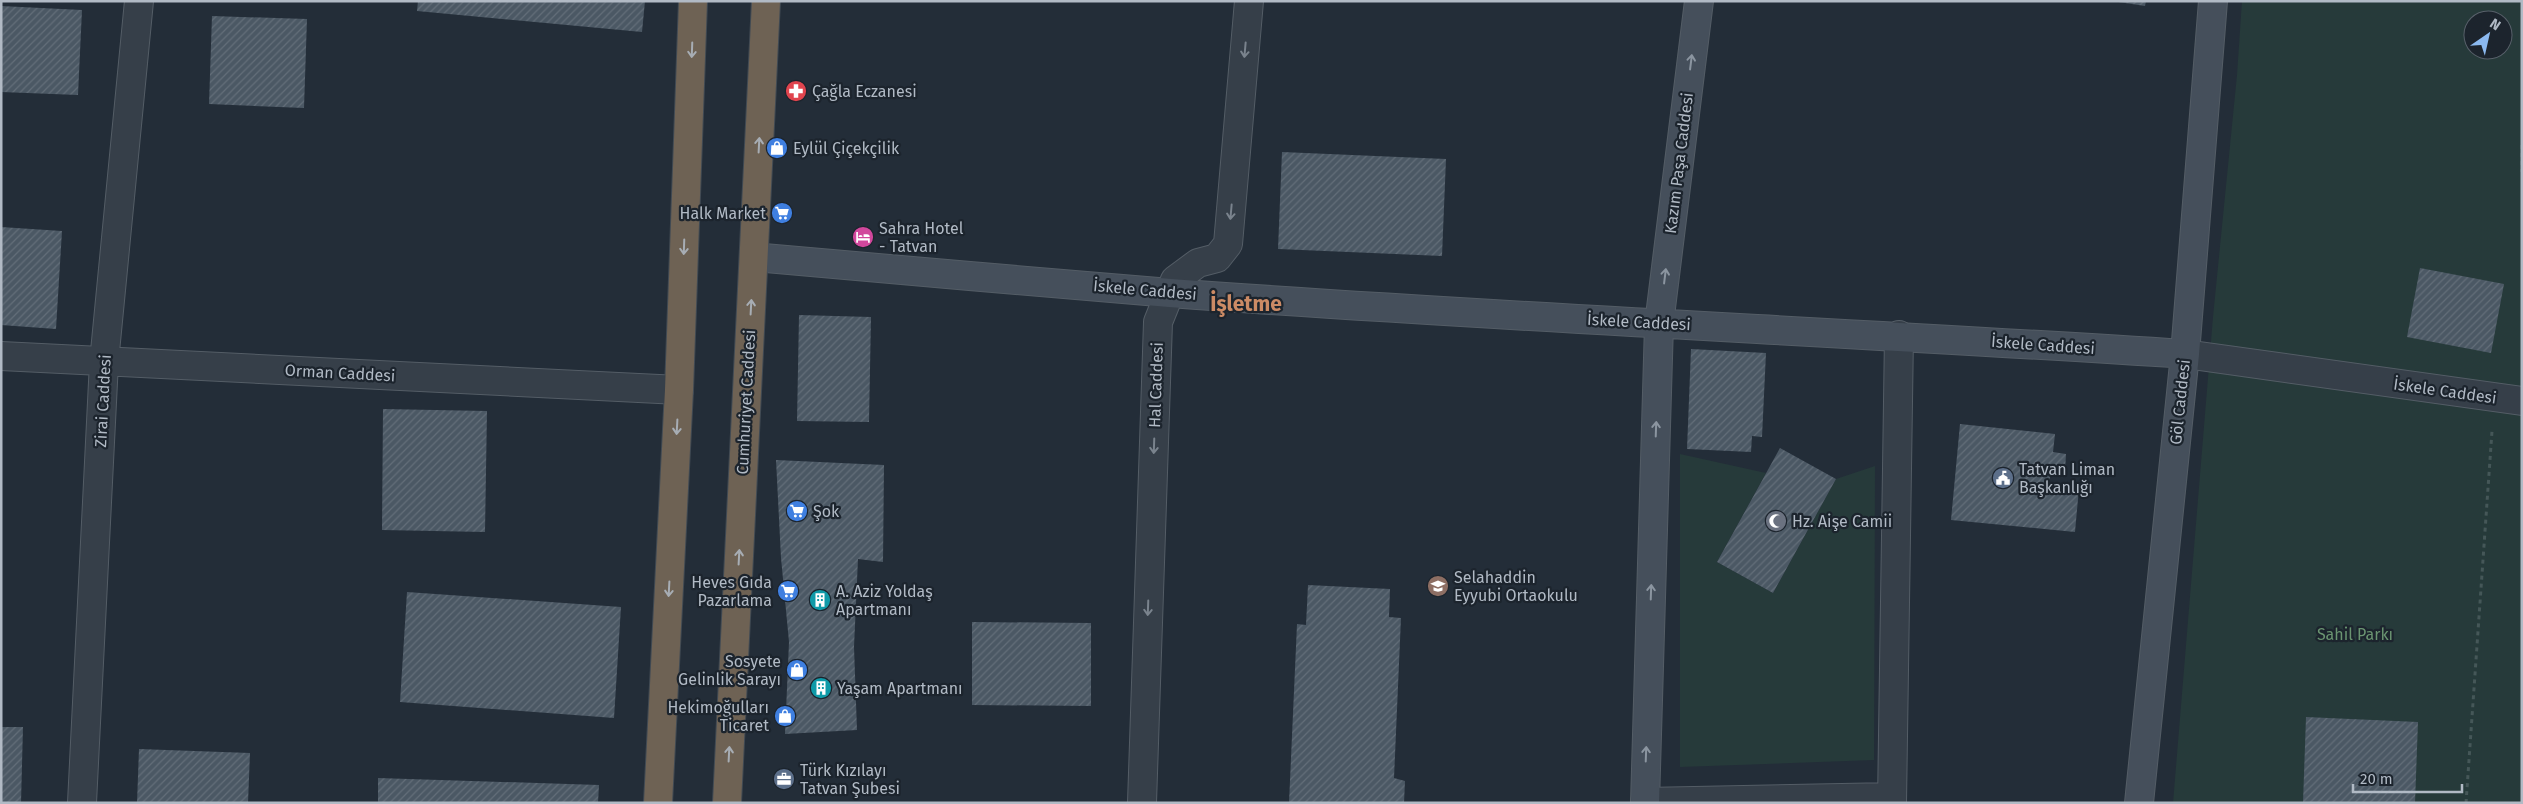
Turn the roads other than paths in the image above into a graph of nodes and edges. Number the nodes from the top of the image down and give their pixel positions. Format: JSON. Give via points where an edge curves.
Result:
{"nodes":[{"id":1,"x":138,"y":1,"type":"edge"},
{"id":2,"x":694,"y":1,"type":"edge"},
{"id":3,"x":766,"y":1,"type":"edge"},
{"id":4,"x":1249,"y":1,"type":"edge"},
{"id":5,"x":1699,"y":1,"type":"edge"},
{"id":6,"x":2213,"y":1,"type":"edge"},
{"id":7,"x":754,"y":257,"type":"junction"},
{"id":8,"x":1170,"y":293,"type":"junction"},
{"id":9,"x":1659,"y":324,"type":"junction"},
{"id":10,"x":1899,"y":335,"type":"junction"},
{"id":11,"x":2185,"y":354,"type":"junction"},
{"id":12,"x":1,"y":356,"type":"edge"},
{"id":13,"x":104,"y":362,"type":"junction"},
{"id":14,"x":679,"y":390,"type":"junction"},
{"id":15,"x":2522,"y":401,"type":"edge"},
{"id":16,"x":1892,"y":800,"type":"edge"},
{"id":17,"x":82,"y":803,"type":"edge"},
{"id":18,"x":658,"y":803,"type":"edge"},
{"id":19,"x":726,"y":803,"type":"edge"},
{"id":20,"x":1142,"y":803,"type":"edge"},
{"id":21,"x":1645,"y":803,"type":"edge"},
{"id":22,"x":2139,"y":803,"type":"edge"}],
"edges":[{"from":1,"to":13,"type":"street","name":"Zirai Caddesi"},
{"from":2,"to":14,"type":"highway","one_way":true},
{"from":7,"to":3,"type":"highway","name":"Cumhuriyet Caddesi","one_way":true},
{"from":4,"to":8,"type":"street","name":"Hal Caddesi","one_way":true,"via":[[1228,244],[1217,258],[1198,263],[1175,280]]},
{"from":9,"to":5,"type":"street","name":"Kazım Paşa Caddesi","one_way":true},
{"from":6,"to":11,"type":"street","name":"Göl Caddesi"},
{"from":7,"to":8,"type":"street","name":"İskele Caddesi"},
{"from":19,"to":7,"type":"highway","name":"Cumhuriyet Caddesi","one_way":true},
{"from":8,"to":9,"type":"street","name":"İskele Caddesi"},
{"from":8,"to":20,"type":"street","name":"Hal Caddesi","one_way":true,"via":[[1158,322]]},
{"from":9,"to":10,"type":"street","name":"İskele Caddesi"},
{"from":21,"to":9,"type":"street","name":"Kazım Paşa Caddesi","one_way":true},
{"from":10,"to":11,"type":"street","name":"İskele Caddesi"},
{"from":10,"to":16,"type":"street"},
{"from":11,"to":15,"type":"street","name":"İskele Caddesi"},
{"from":11,"to":22,"type":"street","name":"Göl Caddesi"},
{"from":12,"to":13,"type":"street","name":"Orman Caddesi"},
{"from":13,"to":14,"type":"street","name":"Orman Caddesi"},
{"from":13,"to":17,"type":"street","name":"Zirai Caddesi"},
{"from":14,"to":18,"type":"highway","one_way":true},
{"from":16,"to":21,"type":"street"}]}
